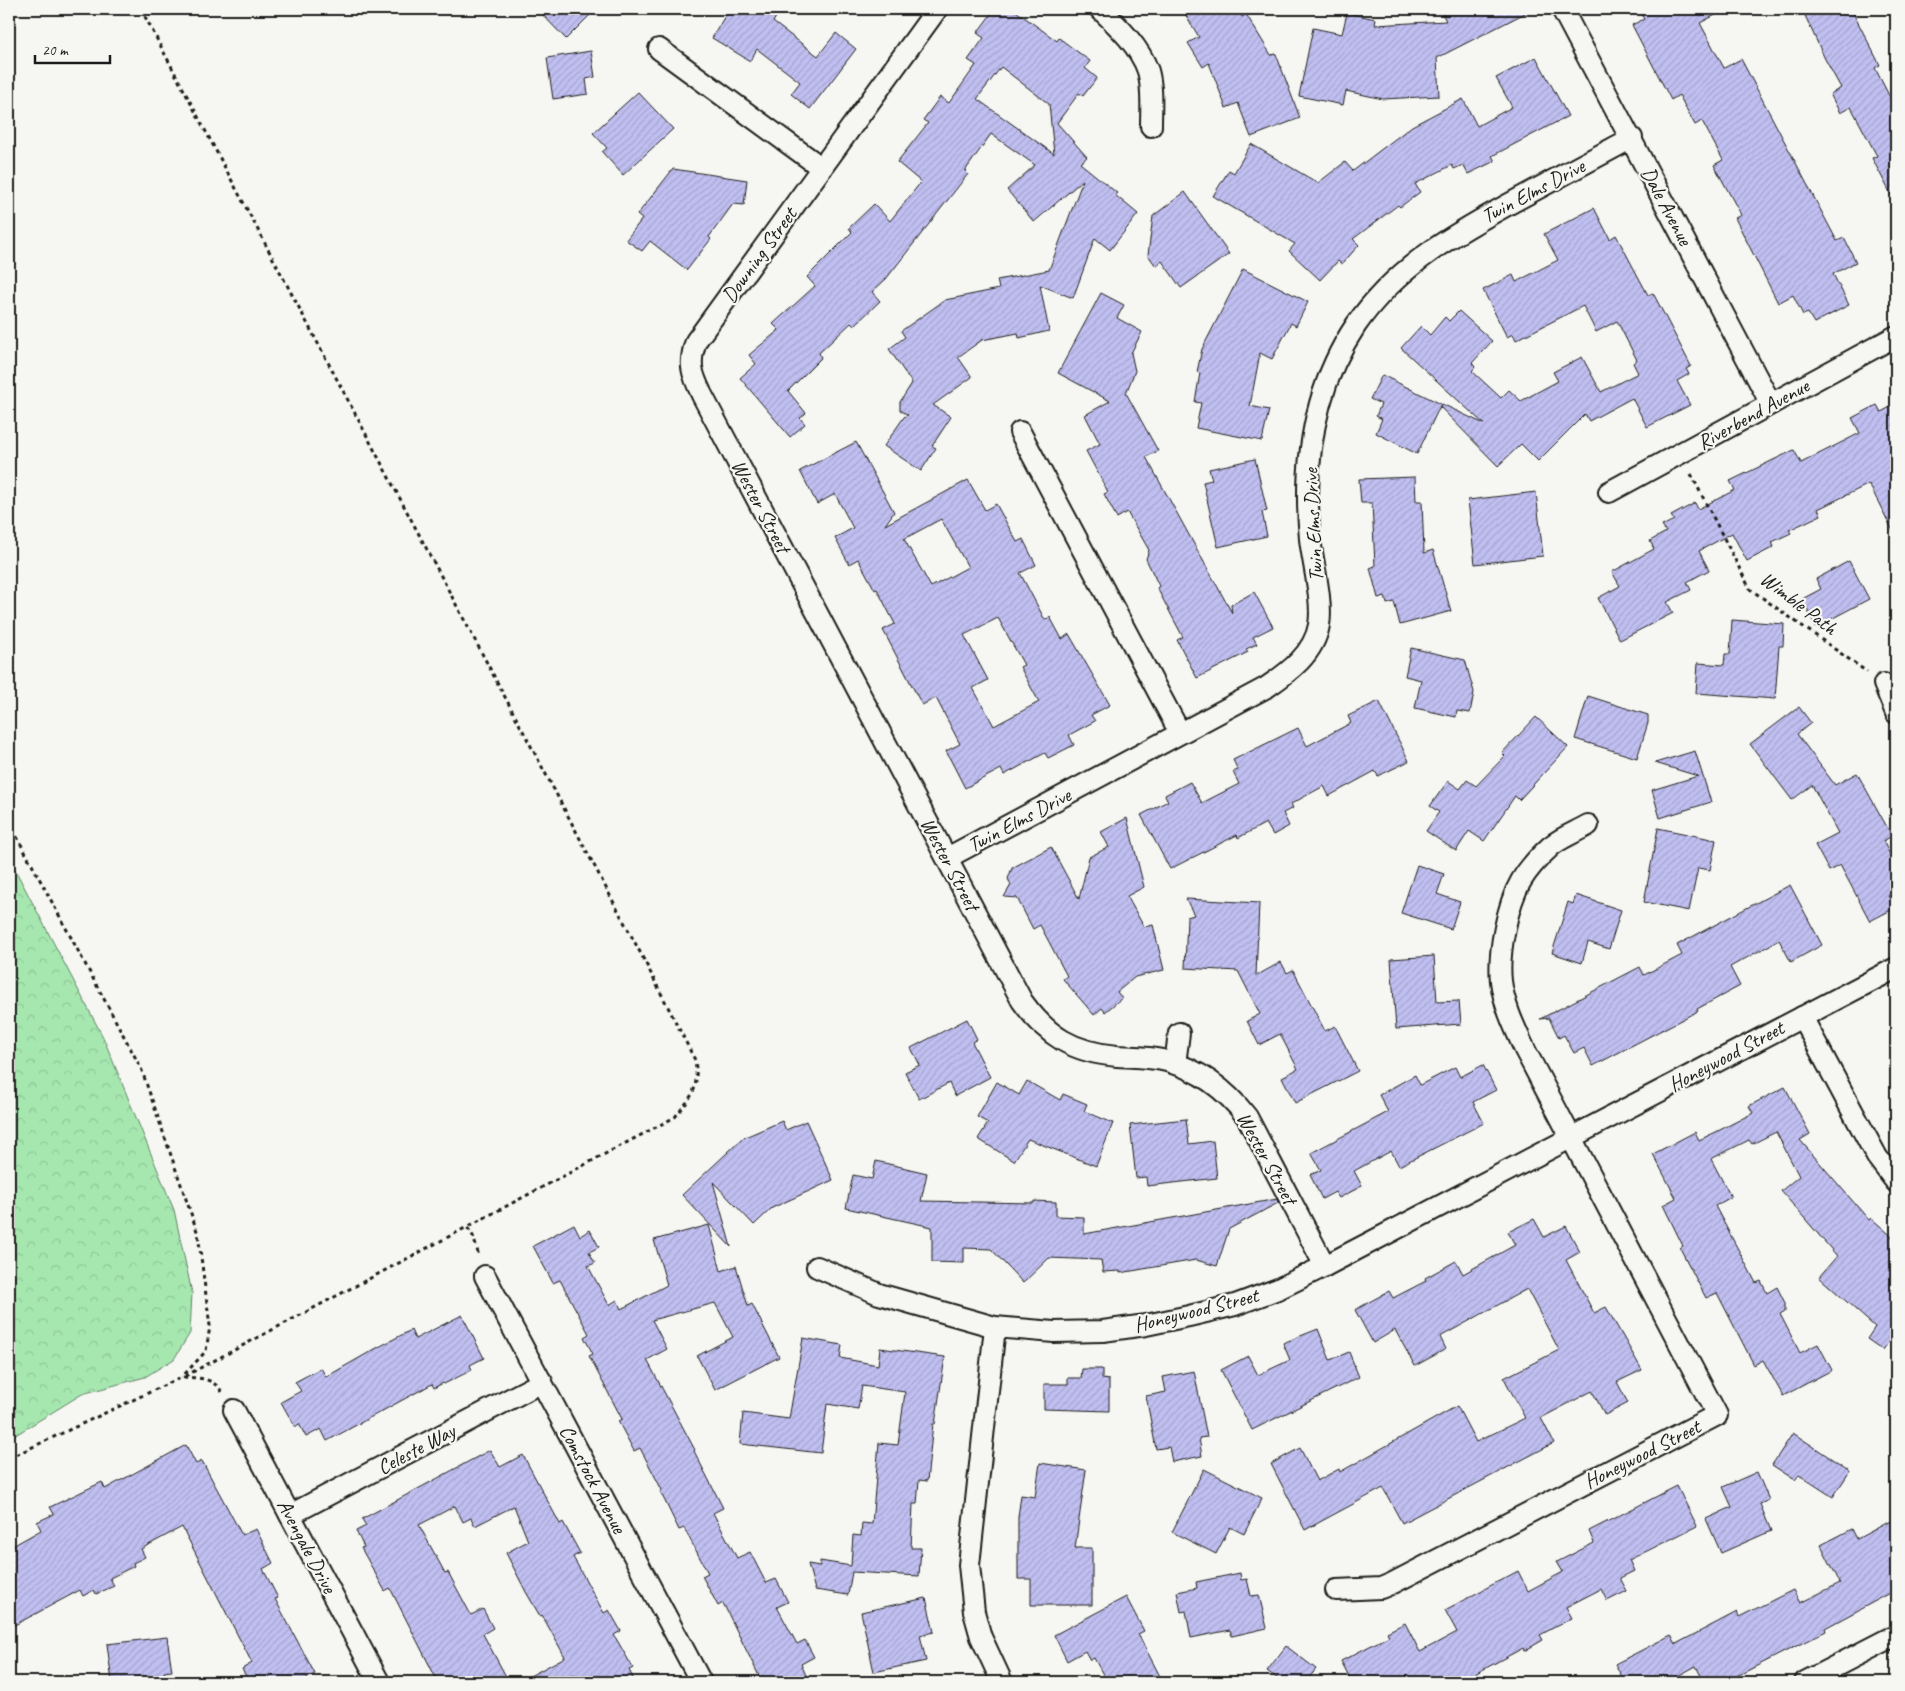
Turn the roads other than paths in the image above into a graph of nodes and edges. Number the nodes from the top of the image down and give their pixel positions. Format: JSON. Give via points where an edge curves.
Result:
{"nodes":[{"id":1,"x":938,"y":9,"type":"edge"},
{"id":2,"x":1100,"y":9,"type":"edge"},
{"id":3,"x":1562,"y":9,"type":"edge"},
{"id":4,"x":660,"y":49,"type":"dead end"},
{"id":5,"x":1151,"y":126,"type":"dead end"},
{"id":6,"x":1632,"y":138,"type":"junction"},
{"id":7,"x":822,"y":168,"type":"junction"},
{"id":8,"x":1896,"y":336,"type":"edge"},
{"id":9,"x":696,"y":342,"type":"joint"},
{"id":10,"x":1771,"y":404,"type":"junction"},
{"id":11,"x":1020,"y":432,"type":"dead end"},
{"id":12,"x":1609,"y":492,"type":"dead end"},
{"id":13,"x":1884,"y":684,"type":"road end"},
{"id":14,"x":1896,"y":713,"type":"edge"},
{"id":15,"x":1180,"y":733,"type":"junction"},
{"id":16,"x":1588,"y":825,"type":"dead end"},
{"id":17,"x":947,"y":858,"type":"junction"},
{"id":18,"x":1896,"y":968,"type":"edge"},
{"id":19,"x":1802,"y":1017,"type":"junction"},
{"id":20,"x":1178,"y":1033,"type":"dead end"},
{"id":21,"x":1175,"y":1064,"type":"junction"},
{"id":22,"x":1570,"y":1138,"type":"junction"},
{"id":23,"x":1896,"y":1182,"type":"edge"},
{"id":24,"x":1326,"y":1266,"type":"junction"},
{"id":25,"x":817,"y":1267,"type":"dead end"},
{"id":26,"x":485,"y":1276,"type":"road end"},
{"id":27,"x":995,"y":1328,"type":"junction"},
{"id":28,"x":542,"y":1382,"type":"junction"},
{"id":29,"x":234,"y":1410,"type":"road end"},
{"id":30,"x":290,"y":1515,"type":"junction"},
{"id":31,"x":1336,"y":1590,"type":"dead end"},
{"id":32,"x":1896,"y":1635,"type":"edge"},
{"id":33,"x":379,"y":1682,"type":"edge"},
{"id":34,"x":701,"y":1682,"type":"edge"},
{"id":35,"x":1002,"y":1682,"type":"edge"},
{"id":36,"x":1805,"y":1682,"type":"edge"}],
"edges":[{"from":1,"to":7,"type":"street","name":"Downing Street"},
{"from":2,"to":5,"type":"street","via":[[1118,26],[1148,70],[1152,92]]},
{"from":3,"to":6,"type":"street","name":"Dale Avenue"},
{"from":4,"to":7,"type":"street"},
{"from":6,"to":10,"type":"street","name":"Dale Avenue"},
{"from":6,"to":15,"type":"street","name":"Twin Elms Drive","via":[[1443,242],[1414,262],[1381,294],[1356,325],[1335,361],[1312,433],[1308,504],[1319,626],[1311,645],[1301,661],[1267,687]]},
{"from":7,"to":9,"type":"street","name":"Downing Street"},
{"from":8,"to":10,"type":"street","name":"Riverbend Avenue"},
{"from":9,"to":17,"type":"street","name":"Wester Street","via":[[691,367],[702,396]]},
{"from":10,"to":12,"type":"street","name":"Riverbend Avenue"},
{"from":11,"to":15,"type":"street"},
{"from":13,"to":14,"type":"street"},
{"from":15,"to":17,"type":"street","name":"Twin Elms Drive"},
{"from":16,"to":22,"type":"street","name":"Honeywood Street","via":[[1553,844],[1534,862],[1520,882],[1505,922],[1501,953],[1501,982],[1510,1017]]},
{"from":17,"to":21,"type":"street","name":"Wester Street","via":[[1022,1001],[1044,1028],[1068,1044],[1094,1053]]},
{"from":18,"to":19,"type":"street","name":"Honeywood Street"},
{"from":19,"to":22,"type":"street","name":"Honeywood Street"},
{"from":19,"to":23,"type":"street","name":"Honeywood Street","via":[[1877,1157]]},
{"from":20,"to":21,"type":"street"},
{"from":21,"to":24,"type":"street","name":"Wester Street","via":[[1209,1080],[1233,1099],[1247,1117]]},
{"from":22,"to":24,"type":"street","name":"Honeywood Street"},
{"from":22,"to":31,"type":"street","name":"Honeywood Street","via":[[1717,1415],[1393,1584],[1375,1589]]},
{"from":24,"to":27,"type":"street","name":"Honeywood Street","via":[[1235,1305],[1146,1325],[1103,1331],[1054,1332]]},
{"from":25,"to":27,"type":"street","name":"Honeywood Street","via":[[879,1294]]},
{"from":26,"to":28,"type":"street","name":"Comstock Avenue"},
{"from":27,"to":35,"type":"street","via":[[969,1565],[974,1612],[981,1638]]},
{"from":28,"to":30,"type":"street","name":"Celeste Way"},
{"from":28,"to":34,"type":"street","name":"Comstock Avenue"},
{"from":29,"to":30,"type":"street","name":"Avengale Drive"},
{"from":30,"to":33,"type":"street","name":"Avengale Drive"},
{"from":32,"to":36,"type":"street"}]}
